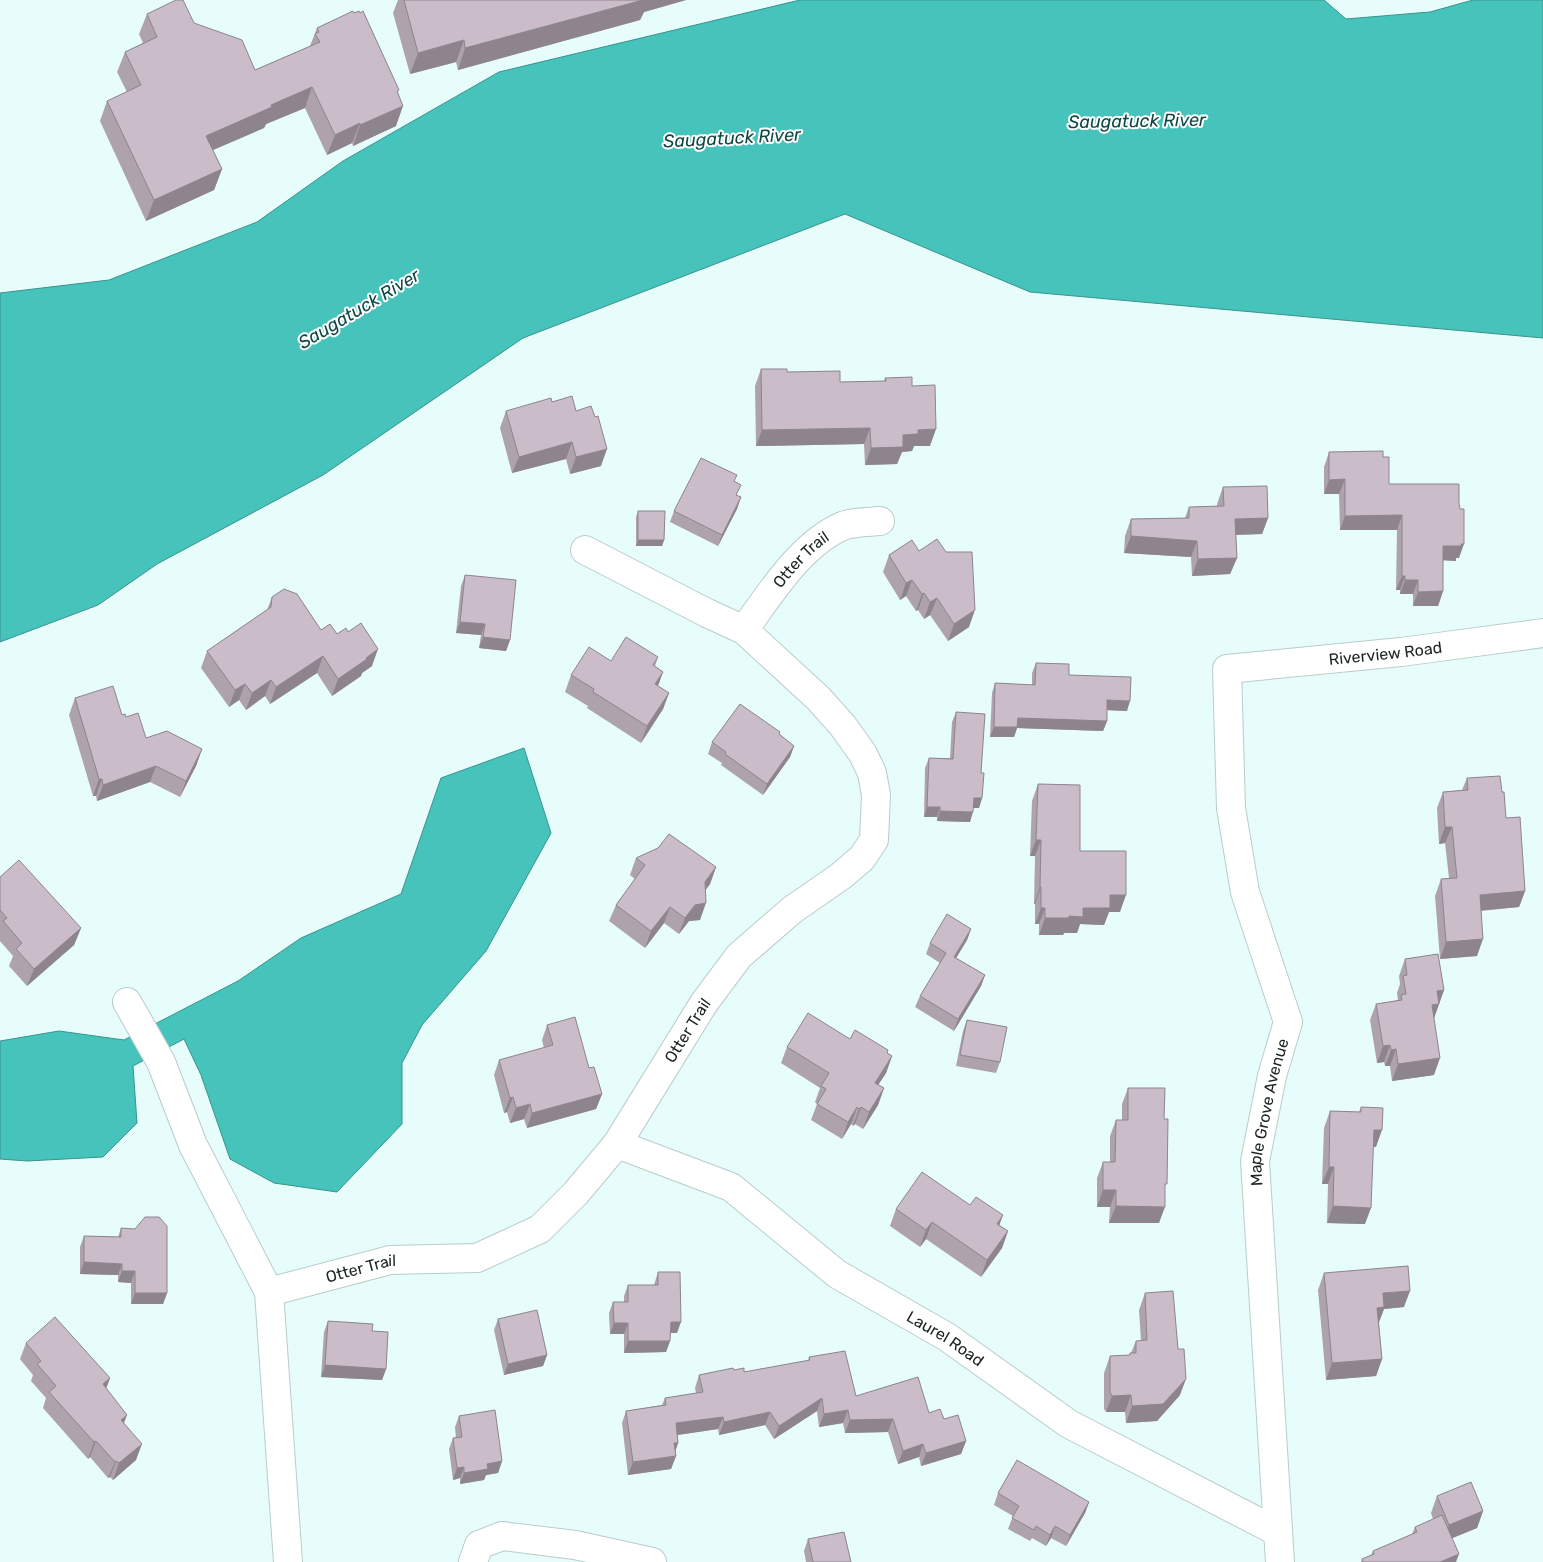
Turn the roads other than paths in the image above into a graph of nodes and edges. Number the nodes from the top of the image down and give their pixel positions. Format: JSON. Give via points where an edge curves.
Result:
{"nodes":[{"id":1,"x":880,"y":521,"type":"dead end"},
{"id":2,"x":585,"y":550,"type":"dead end"},
{"id":3,"x":744,"y":630,"type":"junction"},
{"id":4,"x":1543,"y":633,"type":"edge"},
{"id":5,"x":1227,"y":668,"type":"joint"},
{"id":6,"x":130,"y":1007,"type":"dead end"},
{"id":7,"x":617,"y":1144,"type":"junction"},
{"id":8,"x":269,"y":1292,"type":"junction"},
{"id":9,"x":1278,"y":1532,"type":"junction"},
{"id":10,"x":288,"y":1562,"type":"edge"},
{"id":11,"x":473,"y":1562,"type":"edge"},
{"id":12,"x":652,"y":1562,"type":"edge"},
{"id":13,"x":1280,"y":1562,"type":"edge"}],
"edges":[{"from":1,"to":3,"type":"street","name":"Otter Trail","via":[[846,525],[818,541],[784,574]]},
{"from":2,"to":3,"type":"street","name":"Otter Trail"},
{"from":3,"to":7,"type":"street","name":"Otter Trail","via":[[819,699],[864,754],[876,795],[874,840],[862,858],[792,910],[739,956],[704,1003]]},
{"from":4,"to":5,"type":"street","name":"Riverview Road","via":[[1401,652]]},
{"from":5,"to":9,"type":"street","name":"Maple Grove Avenue","via":[[1231,808],[1245,892],[1288,1022],[1272,1076],[1255,1161]]},
{"from":6,"to":8,"type":"street","via":[[161,1062],[193,1145]]},
{"from":7,"to":8,"type":"street","name":"Otter Trail","via":[[576,1193],[540,1229],[477,1258],[390,1260]]},
{"from":7,"to":9,"type":"street","name":"Laurel Road","via":[[731,1187],[837,1274],[947,1337],[1069,1424]]},
{"from":8,"to":10,"type":"street"},
{"from":9,"to":13,"type":"street","name":"Maple Grove Avenue"},
{"from":11,"to":12,"type":"street","via":[[479,1545],[502,1536],[576,1545]]}]}
